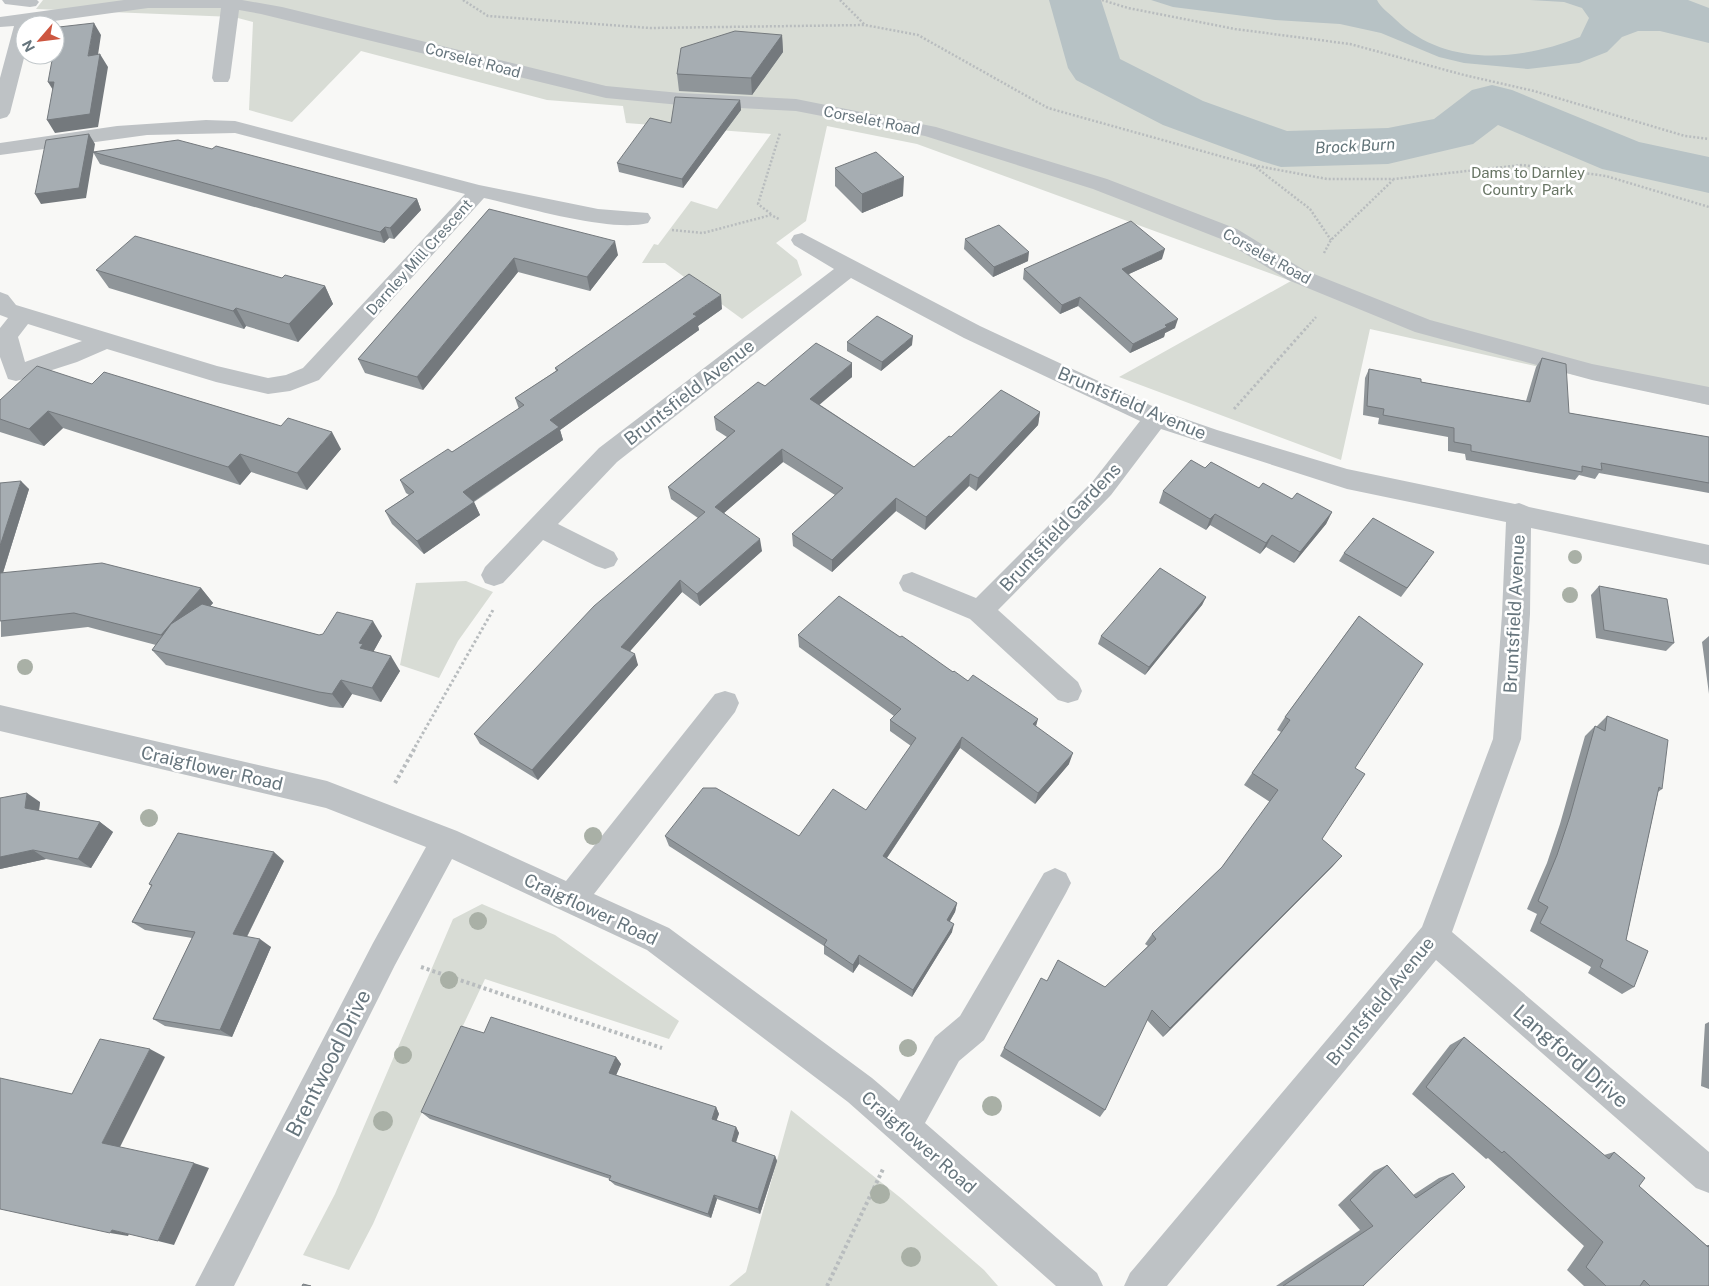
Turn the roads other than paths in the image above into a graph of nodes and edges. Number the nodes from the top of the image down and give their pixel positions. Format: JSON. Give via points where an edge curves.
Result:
{"nodes":[{"id":1,"x":11,"y":0,"type":"edge"},
{"id":2,"x":231,"y":4,"type":"junction"},
{"id":3,"x":28,"y":11,"type":"junction"},
{"id":4,"x":0,"y":22,"type":"edge"},
{"id":5,"x":222,"y":78,"type":"dead end"},
{"id":6,"x":0,"y":113,"type":"edge"},
{"id":7,"x":0,"y":149,"type":"edge"},
{"id":8,"x":478,"y":191,"type":"junction"},
{"id":9,"x":641,"y":218,"type":"road end"},
{"id":10,"x":802,"y":240,"type":"road end"},
{"id":11,"x":849,"y":268,"type":"junction"},
{"id":12,"x":0,"y":300,"type":"edge"},
{"id":13,"x":24,"y":314,"type":"junction"},
{"id":14,"x":106,"y":340,"type":"junction"},
{"id":15,"x":1709,"y":396,"type":"edge"},
{"id":16,"x":1156,"y":418,"type":"junction"},
{"id":17,"x":1518,"y":513,"type":"junction"},
{"id":18,"x":539,"y":526,"type":"junction"},
{"id":19,"x":604,"y":559,"type":"dead end"},
{"id":20,"x":1708,"y":560,"type":"edge"},
{"id":21,"x":494,"y":575,"type":"road end"},
{"id":22,"x":912,"y":583,"type":"dead end"},
{"id":23,"x":980,"y":611,"type":"junction"},
{"id":24,"x":1068,"y":691,"type":"dead end"},
{"id":25,"x":725,"y":703,"type":"dead end"},
{"id":26,"x":0,"y":718,"type":"edge"},
{"id":27,"x":446,"y":841,"type":"junction"},
{"id":28,"x":1055,"y":883,"type":"dead end"},
{"id":29,"x":570,"y":899,"type":"junction"},
{"id":30,"x":1434,"y":937,"type":"junction"},
{"id":31,"x":903,"y":1128,"type":"junction"},
{"id":32,"x":1709,"y":1175,"type":"edge"},
{"id":33,"x":214,"y":1286,"type":"edge"},
{"id":34,"x":1084,"y":1286,"type":"edge"},
{"id":35,"x":1143,"y":1286,"type":"edge"}],
"edges":[{"from":1,"to":3,"type":"street"},
{"from":2,"to":3,"type":"street","name":"Corselet Road","via":[[151,2]]},
{"from":2,"to":5,"type":"street"},
{"from":2,"to":15,"type":"street","name":"Corselet Road","via":[[300,16],[606,92],[788,104],[929,131],[1100,184],[1229,234],[1296,275],[1423,326],[1592,372]]},
{"from":3,"to":4,"type":"street","name":"Corselet Road"},
{"from":3,"to":6,"type":"street"},
{"from":7,"to":8,"type":"street","name":"Darnley Mill Crescent","via":[[171,126],[235,126]]},
{"from":8,"to":9,"type":"street","via":[[598,216]]},
{"from":8,"to":14,"type":"street","name":"Darnley Mill Crescent","via":[[311,374],[290,383],[268,386],[216,374]]},
{"from":10,"to":11,"type":"street","name":"Bruntsfield Avenue"},
{"from":11,"to":16,"type":"street","name":"Bruntsfield Avenue","via":[[972,332]]},
{"from":11,"to":18,"type":"street","name":"Bruntsfield Avenue","via":[[608,455]]},
{"from":12,"to":13,"type":"street","name":"Darnley Mill Crescent","via":[[8,310]]},
{"from":13,"to":14,"type":"street","name":"Darnley Mill Crescent"},
{"from":13,"to":14,"type":"street","via":[[6,336],[16,373]]},
{"from":16,"to":17,"type":"street","name":"Bruntsfield Avenue","via":[[1347,479]]},
{"from":16,"to":23,"type":"street","name":"Bruntsfield Gardens","via":[[1102,488]]},
{"from":17,"to":20,"type":"street","name":"Bruntsfield Avenue"},
{"from":17,"to":30,"type":"street","name":"Bruntsfield Avenue","via":[[1516,614],[1507,739]]},
{"from":18,"to":19,"type":"street"},
{"from":18,"to":21,"type":"street","name":"Bruntsfield Avenue"},
{"from":22,"to":23,"type":"street"},
{"from":23,"to":24,"type":"street"},
{"from":25,"to":29,"type":"street"},
{"from":26,"to":27,"type":"street","name":"Craigflower Road","via":[[327,795]]},
{"from":27,"to":29,"type":"street","name":"Craigflower Road"},
{"from":27,"to":33,"type":"street","name":"Brentwood Drive","via":[[384,954]]},
{"from":28,"to":31,"type":"street","via":[[972,1028],[947,1049]]},
{"from":29,"to":31,"type":"street","name":"Craigflower Road","via":[[658,939],[860,1090]]},
{"from":30,"to":32,"type":"street","name":"Langford Drive"},
{"from":30,"to":35,"type":"street","name":"Bruntsfield Avenue"},
{"from":31,"to":34,"type":"street","name":"Craigflower Road"}]}
